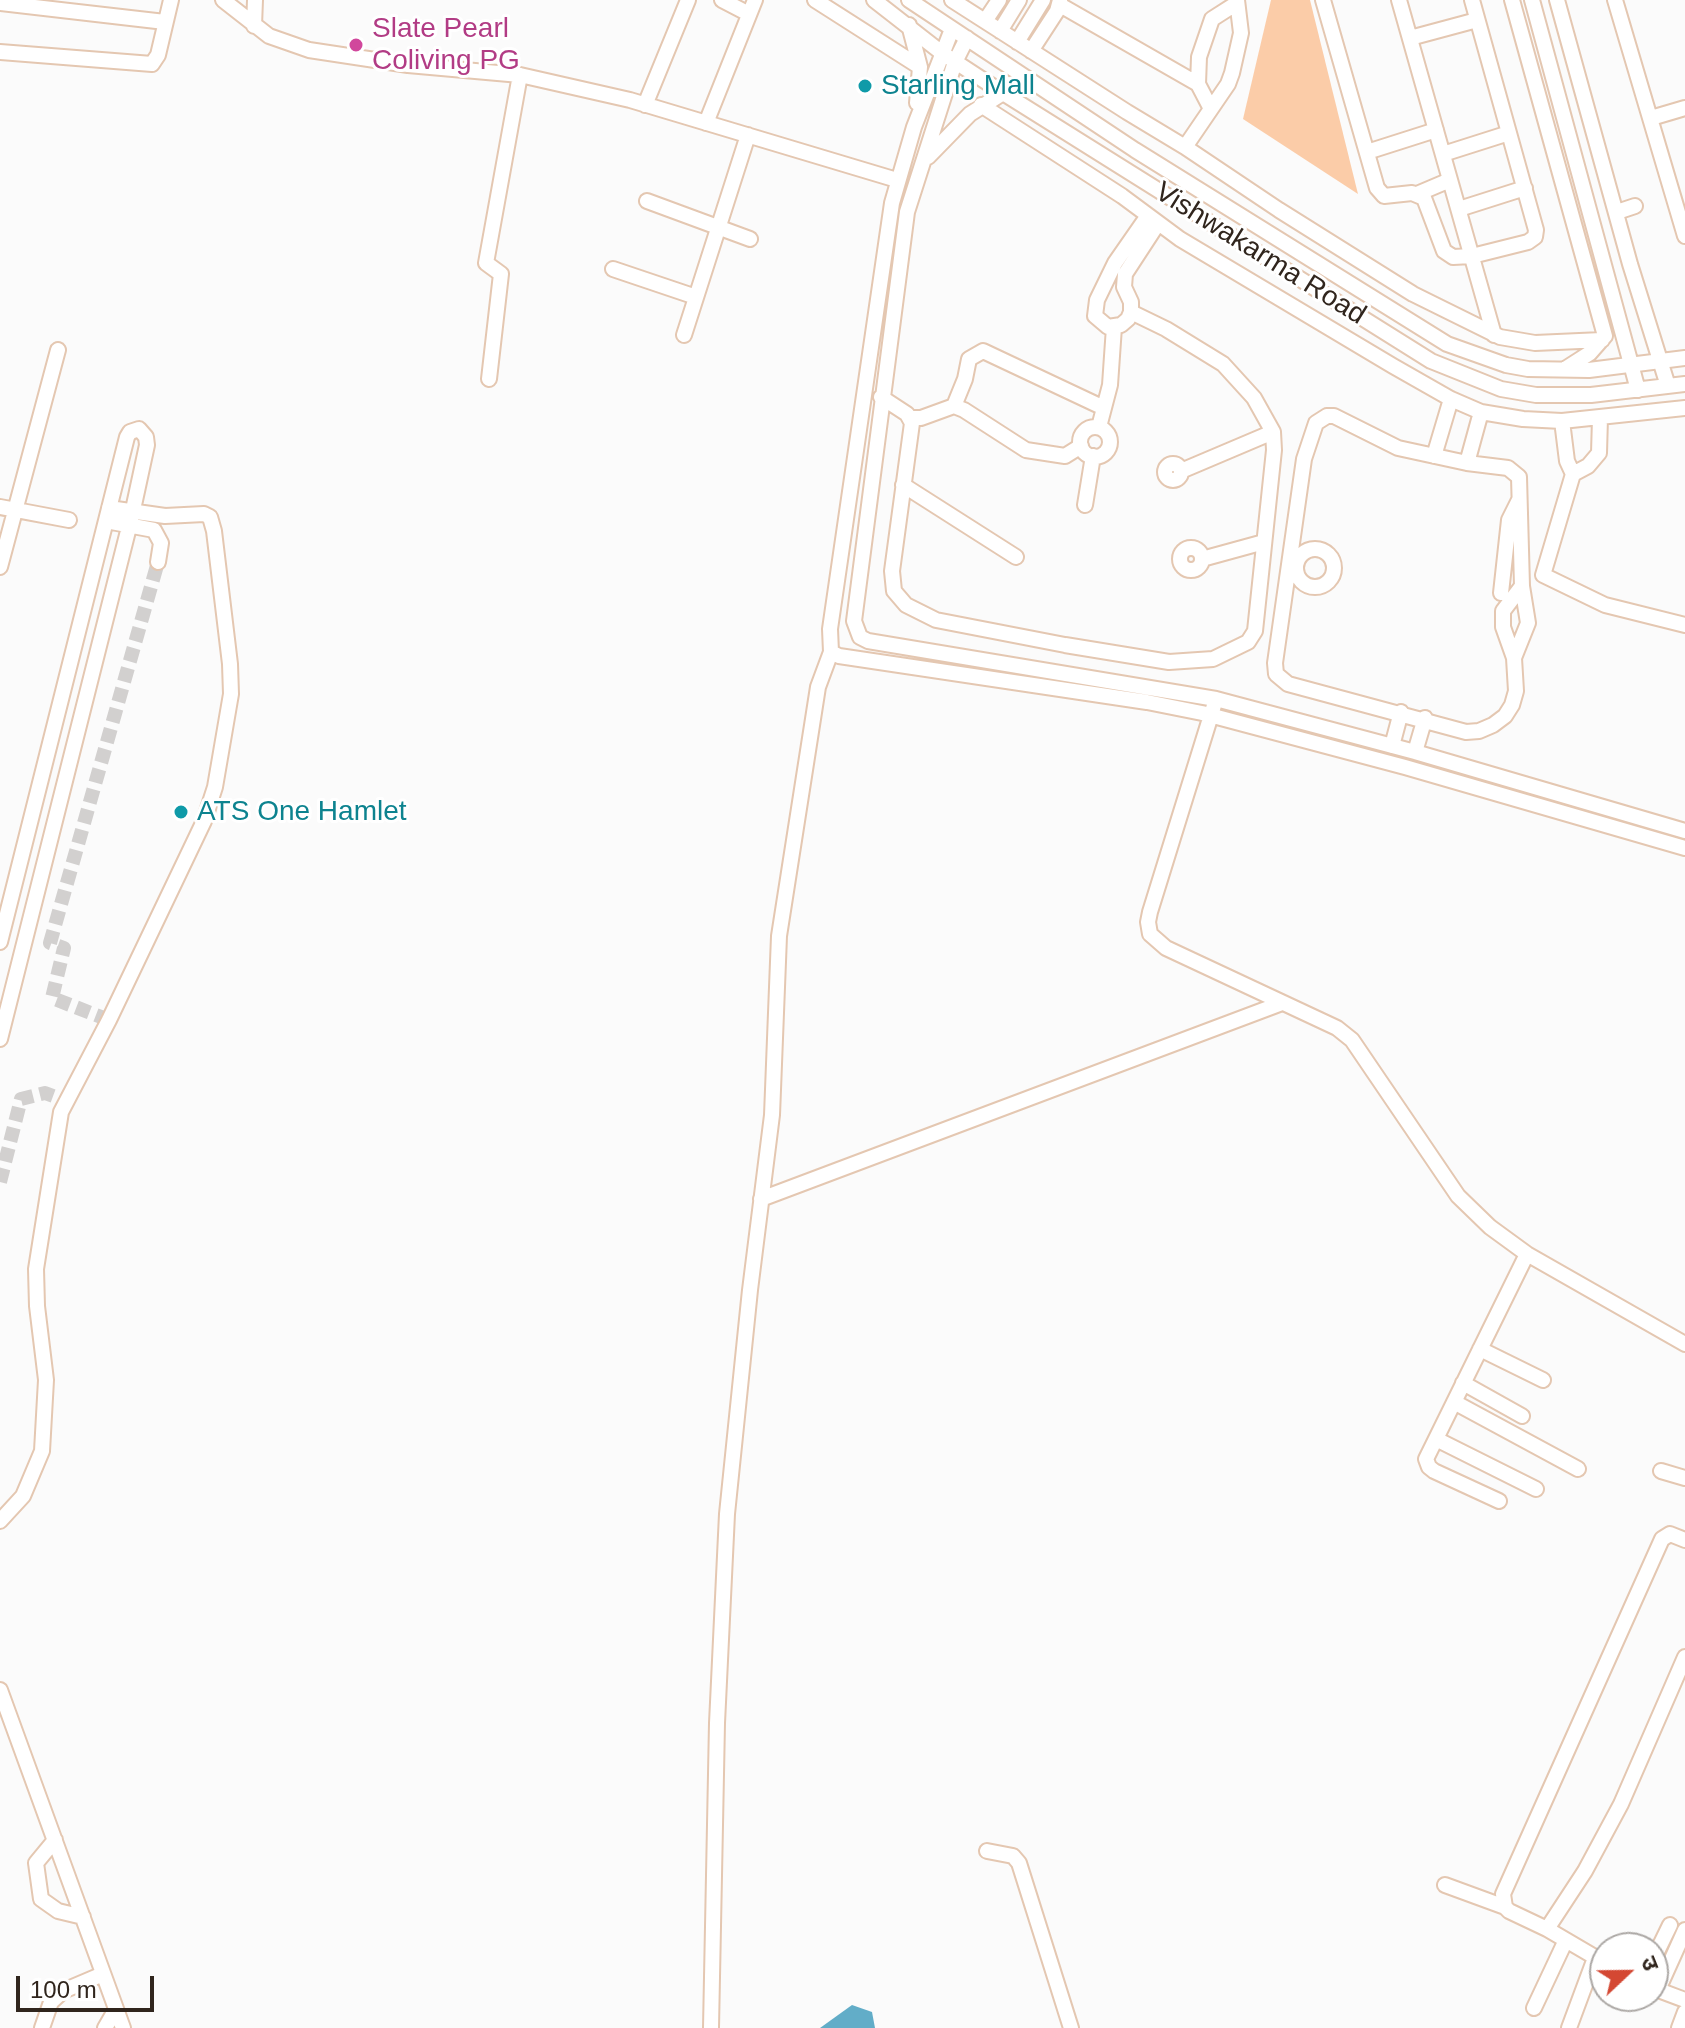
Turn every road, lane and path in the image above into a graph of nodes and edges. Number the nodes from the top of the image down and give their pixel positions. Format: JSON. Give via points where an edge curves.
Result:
{"nodes":[{"id":1,"x":171,"y":0,"type":"edge"},
{"id":2,"x":223,"y":0,"type":"edge"},
{"id":3,"x":255,"y":0,"type":"edge"},
{"id":4,"x":688,"y":0,"type":"edge"},
{"id":5,"x":722,"y":0,"type":"edge"},
{"id":6,"x":755,"y":0,"type":"edge"},
{"id":7,"x":815,"y":0,"type":"edge"},
{"id":8,"x":874,"y":0,"type":"edge"},
{"id":9,"x":909,"y":0,"type":"edge"},
{"id":10,"x":952,"y":0,"type":"edge"},
{"id":11,"x":999,"y":0,"type":"edge"},
{"id":12,"x":1019,"y":0,"type":"edge"},
{"id":13,"x":1043,"y":0,"type":"edge"},
{"id":14,"x":1399,"y":0,"type":"edge"},
{"id":15,"x":1472,"y":0,"type":"edge"},
{"id":16,"x":1512,"y":0,"type":"edge"},
{"id":17,"x":1532,"y":0,"type":"edge"},
{"id":18,"x":1557,"y":0,"type":"edge"},
{"id":19,"x":1615,"y":0,"type":"edge"},
{"id":20,"x":1237,"y":1,"type":"edge"},
{"id":21,"x":1327,"y":1,"type":"edge"},
{"id":22,"x":1060,"y":2,"type":"edge"},
{"id":23,"x":0,"y":3,"type":"edge"},
{"id":24,"x":749,"y":14,"type":"junction"},
{"id":25,"x":1477,"y":20,"type":"junction"},
{"id":26,"x":985,"y":21,"type":"junction"},
{"id":27,"x":165,"y":22,"type":"junction"},
{"id":28,"x":909,"y":25,"type":"junction"},
{"id":29,"x":254,"y":26,"type":"junction"},
{"id":30,"x":952,"y":29,"type":"junction"},
{"id":31,"x":1000,"y":31,"type":"junction"},
{"id":32,"x":967,"y":38,"type":"junction"},
{"id":33,"x":1410,"y":38,"type":"junction"},
{"id":34,"x":1017,"y":42,"type":"junction"},
{"id":35,"x":1031,"y":51,"type":"junction"},
{"id":36,"x":0,"y":52,"type":"edge"},
{"id":37,"x":942,"y":53,"type":"junction"},
{"id":38,"x":955,"y":62,"type":"junction"},
{"id":39,"x":920,"y":67,"type":"junction"},
{"id":40,"x":520,"y":75,"type":"junction"},
{"id":41,"x":1198,"y":84,"type":"junction"},
{"id":42,"x":1003,"y":93,"type":"junction"},
{"id":43,"x":645,"y":105,"type":"junction"},
{"id":44,"x":981,"y":105,"type":"junction"},
{"id":45,"x":1685,"y":108,"type":"edge"},
{"id":46,"x":1206,"y":114,"type":"junction"},
{"id":47,"x":1651,"y":118,"type":"junction"},
{"id":48,"x":706,"y":123,"type":"junction"},
{"id":49,"x":914,"y":127,"type":"junction"},
{"id":50,"x":1150,"y":127,"type":"junction"},
{"id":51,"x":1436,"y":130,"type":"junction"},
{"id":52,"x":1509,"y":133,"type":"junction"},
{"id":53,"x":748,"y":135,"type":"junction"},
{"id":54,"x":1189,"y":141,"type":"junction"},
{"id":55,"x":1135,"y":150,"type":"junction"},
{"id":56,"x":1095,"y":152,"type":"junction"},
{"id":57,"x":1367,"y":152,"type":"junction"},
{"id":58,"x":1443,"y":154,"type":"junction"},
{"id":59,"x":923,"y":162,"type":"junction"},
{"id":60,"x":897,"y":180,"type":"junction"},
{"id":61,"x":1450,"y":180,"type":"junction"},
{"id":62,"x":1525,"y":188,"type":"junction"},
{"id":63,"x":1417,"y":194,"type":"junction"},
{"id":64,"x":1122,"y":196,"type":"junction"},
{"id":65,"x":647,"y":201,"type":"dead end"},
{"id":66,"x":1635,"y":206,"type":"dead end"},
{"id":67,"x":1459,"y":209,"type":"junction"},
{"id":68,"x":1617,"y":212,"type":"junction"},
{"id":69,"x":1152,"y":221,"type":"junction"},
{"id":70,"x":719,"y":226,"type":"junction"},
{"id":71,"x":1685,"y":236,"type":"edge"},
{"id":72,"x":750,"y":239,"type":"dead end"},
{"id":73,"x":1240,"y":240,"type":"junction"},
{"id":74,"x":1472,"y":256,"type":"junction"},
{"id":75,"x":1226,"y":265,"type":"junction"},
{"id":76,"x":613,"y":269,"type":"dead end"},
{"id":77,"x":696,"y":297,"type":"junction"},
{"id":78,"x":1131,"y":312,"type":"junction"},
{"id":79,"x":1619,"y":319,"type":"junction"},
{"id":80,"x":1114,"y":327,"type":"junction"},
{"id":81,"x":684,"y":335,"type":"dead end"},
{"id":82,"x":1497,"y":336,"type":"junction"},
{"id":83,"x":1603,"y":338,"type":"junction"},
{"id":84,"x":58,"y":350,"type":"dead end"},
{"id":85,"x":1685,"y":358,"type":"edge"},
{"id":86,"x":1661,"y":362,"type":"junction"},
{"id":87,"x":1506,"y":365,"type":"junction"},
{"id":88,"x":1630,"y":365,"type":"junction"},
{"id":89,"x":1564,"y":369,"type":"junction"},
{"id":90,"x":489,"y":379,"type":"dead end"},
{"id":91,"x":1685,"y":384,"type":"edge"},
{"id":92,"x":1668,"y":386,"type":"junction"},
{"id":93,"x":1638,"y":390,"type":"junction"},
{"id":94,"x":881,"y":397,"type":"junction"},
{"id":95,"x":1451,"y":399,"type":"junction"},
{"id":96,"x":954,"y":406,"type":"junction"},
{"id":97,"x":1104,"y":408,"type":"junction"},
{"id":98,"x":1685,"y":408,"type":"edge"},
{"id":99,"x":1481,"y":412,"type":"junction"},
{"id":100,"x":911,"y":418,"type":"junction"},
{"id":101,"x":1600,"y":418,"type":"junction"},
{"id":102,"x":1562,"y":421,"type":"junction"},
{"id":103,"x":1099,"y":427,"type":"junction"},
{"id":104,"x":1273,"y":432,"type":"junction"},
{"id":105,"x":1087,"y":451,"type":"junction"},
{"id":106,"x":1434,"y":456,"type":"junction"},
{"id":107,"x":1467,"y":463,"type":"junction"},
{"id":108,"x":1181,"y":471,"type":"dead end"},
{"id":109,"x":1573,"y":474,"type":"junction"},
{"id":110,"x":903,"y":485,"type":"junction"},
{"id":111,"x":1521,"y":496,"type":"junction"},
{"id":112,"x":1085,"y":505,"type":"dead end"},
{"id":113,"x":0,"y":507,"type":"edge"},
{"id":114,"x":16,"y":511,"type":"junction"},
{"id":115,"x":108,"y":515,"type":"junction"},
{"id":116,"x":131,"y":518,"type":"junction"},
{"id":117,"x":69,"y":520,"type":"dead end"},
{"id":118,"x":1264,"y":542,"type":"junction"},
{"id":119,"x":1296,"y":552,"type":"junction"},
{"id":120,"x":1016,"y":557,"type":"dead end"},
{"id":121,"x":1202,"y":559,"type":"dead end"},
{"id":122,"x":158,"y":562,"type":"tunnel mouth"},
{"id":123,"x":0,"y":567,"type":"edge"},
{"id":124,"x":1292,"y":578,"type":"junction"},
{"id":125,"x":1522,"y":586,"type":"junction"},
{"id":126,"x":1501,"y":593,"type":"dead end"},
{"id":127,"x":1685,"y":625,"type":"edge"},
{"id":128,"x":1065,"y":645,"type":"junction"},
{"id":129,"x":831,"y":652,"type":"junction"},
{"id":130,"x":1276,"y":654,"type":"junction"},
{"id":131,"x":1514,"y":658,"type":"junction"},
{"id":132,"x":1058,"y":671,"type":"junction"},
{"id":133,"x":1332,"y":687,"type":"dead end"},
{"id":134,"x":1216,"y":699,"type":"junction"},
{"id":135,"x":1401,"y":712,"type":"junction"},
{"id":136,"x":1425,"y":718,"type":"junction"},
{"id":137,"x":1208,"y":724,"type":"junction"},
{"id":138,"x":1392,"y":746,"type":"junction"},
{"id":139,"x":1415,"y":752,"type":"junction"},
{"id":140,"x":1685,"y":831,"type":"edge"},
{"id":141,"x":1685,"y":848,"type":"edge"},
{"id":142,"x":0,"y":942,"type":"edge"},
{"id":143,"x":1282,"y":1003,"type":"junction"},
{"id":144,"x":0,"y":1039,"type":"edge"},
{"id":145,"x":761,"y":1199,"type":"junction"},
{"id":146,"x":1527,"y":1254,"type":"junction"},
{"id":147,"x":1685,"y":1344,"type":"edge"},
{"id":148,"x":1480,"y":1349,"type":"junction"},
{"id":149,"x":1543,"y":1380,"type":"dead end"},
{"id":150,"x":1463,"y":1383,"type":"junction"},
{"id":151,"x":1454,"y":1402,"type":"junction"},
{"id":152,"x":1522,"y":1416,"type":"dead end"},
{"id":153,"x":1436,"y":1439,"type":"junction"},
{"id":154,"x":1578,"y":1469,"type":"dead end"},
{"id":155,"x":1661,"y":1471,"type":"dead end"},
{"id":156,"x":1685,"y":1478,"type":"edge"},
{"id":157,"x":1536,"y":1489,"type":"dead end"},
{"id":158,"x":1499,"y":1501,"type":"dead end"},
{"id":159,"x":0,"y":1521,"type":"edge"},
{"id":160,"x":1685,"y":1540,"type":"edge"},
{"id":161,"x":1685,"y":1657,"type":"edge"},
{"id":162,"x":0,"y":1690,"type":"edge"},
{"id":163,"x":55,"y":1840,"type":"junction"},
{"id":164,"x":987,"y":1851,"type":"dead end"},
{"id":165,"x":1445,"y":1885,"type":"dead end"},
{"id":166,"x":1505,"y":1907,"type":"junction"},
{"id":167,"x":83,"y":1917,"type":"junction"},
{"id":168,"x":1670,"y":1925,"type":"dead end"},
{"id":169,"x":1547,"y":1929,"type":"junction"},
{"id":170,"x":1685,"y":1930,"type":"edge"},
{"id":171,"x":1667,"y":1932,"type":"edge"},
{"id":172,"x":1565,"y":1942,"type":"junction"},
{"id":173,"x":1589,"y":1955,"type":"edge"},
{"id":174,"x":1669,"y":1963,"type":"edge"},
{"id":175,"x":103,"y":1974,"type":"junction"},
{"id":176,"x":1589,"y":1985,"type":"edge"},
{"id":177,"x":1534,"y":2008,"type":"dead end"},
{"id":178,"x":116,"y":2009,"type":"junction"},
{"id":179,"x":1685,"y":2012,"type":"edge"},
{"id":180,"x":42,"y":2028,"type":"edge"},
{"id":181,"x":105,"y":2028,"type":"edge"},
{"id":182,"x":123,"y":2028,"type":"edge"},
{"id":183,"x":711,"y":2028,"type":"edge"},
{"id":184,"x":1071,"y":2028,"type":"edge"},
{"id":185,"x":1569,"y":2028,"type":"edge"},
{"id":186,"x":1679,"y":2028,"type":"edge"}],
"edges":[{"from":1,"to":27,"type":"street"},
{"from":2,"to":29,"type":"street"},
{"from":3,"to":29,"type":"street"},
{"from":4,"to":43,"type":"street"},
{"from":5,"to":24,"type":"street"},
{"from":6,"to":24,"type":"street"},
{"from":7,"to":39,"type":"street"},
{"from":8,"to":28,"type":"street","name":"Vishwakarma Road"},
{"from":9,"to":30,"type":"street","name":"Vishwakarma Road"},
{"from":10,"to":26,"type":"street"},
{"from":11,"to":26,"type":"street"},
{"from":12,"to":31,"type":"street"},
{"from":13,"to":34,"type":"street"},
{"from":14,"to":33,"type":"street"},
{"from":15,"to":25,"type":"street"},
{"from":16,"to":83,"type":"street"},
{"from":17,"to":79,"type":"street"},
{"from":18,"to":68,"type":"street"},
{"from":19,"to":47,"type":"street"},
{"from":20,"to":41,"type":"street","via":[[1207,27]]},
{"from":20,"to":46,"type":"street","via":[[1241,33],[1232,73]]},
{"from":21,"to":57,"type":"street"},
{"from":22,"to":35,"type":"street"},
{"from":22,"to":41,"type":"street"},
{"from":23,"to":27,"type":"street"},
{"from":24,"to":48,"type":"street"},
{"from":25,"to":33,"type":"street"},
{"from":25,"to":52,"type":"street"},
{"from":26,"to":31,"type":"street"},
{"from":27,"to":36,"type":"street","via":[[152,64]]},
{"from":28,"to":37,"type":"street","name":"Vishwakarma Road"},
{"from":28,"to":39,"type":"street"},
{"from":29,"to":40,"type":"street","via":[[309,50]]},
{"from":30,"to":32,"type":"street","name":"Vishwakarma Road"},
{"from":30,"to":37,"type":"street"},
{"from":31,"to":34,"type":"street"},
{"from":32,"to":38,"type":"street"},
{"from":32,"to":55,"type":"street","name":"Vishwakarma Road"},
{"from":33,"to":51,"type":"street"},
{"from":34,"to":35,"type":"street"},
{"from":35,"to":50,"type":"street"},
{"from":37,"to":38,"type":"street","name":"Vishwakarma Road"},
{"from":37,"to":49,"type":"street"},
{"from":38,"to":42,"type":"street","name":"Vishwakarma Road"},
{"from":38,"to":59,"type":"street"},
{"from":39,"to":49,"type":"street"},
{"from":40,"to":43,"type":"street"},
{"from":40,"to":90,"type":"street","via":[[486,263],[501,274]]},
{"from":41,"to":46,"type":"street"},
{"from":42,"to":44,"type":"street"},
{"from":42,"to":56,"type":"street","name":"Vishwakarma Road"},
{"from":43,"to":48,"type":"street"},
{"from":44,"to":59,"type":"street"},
{"from":44,"to":64,"type":"street"},
{"from":45,"to":47,"type":"street"},
{"from":46,"to":54,"type":"street"},
{"from":47,"to":71,"type":"street"},
{"from":48,"to":53,"type":"street"},
{"from":49,"to":60,"type":"street"},
{"from":50,"to":54,"type":"street"},
{"from":50,"to":55,"type":"street"},
{"from":51,"to":57,"type":"street"},
{"from":51,"to":58,"type":"street"},
{"from":52,"to":58,"type":"street"},
{"from":52,"to":62,"type":"street"},
{"from":53,"to":60,"type":"street"},
{"from":53,"to":70,"type":"street"},
{"from":54,"to":82,"type":"street","via":[[1279,210],[1413,294]]},
{"from":55,"to":87,"type":"street","name":"Vishwakarma Road","via":[[1447,344]]},
{"from":56,"to":64,"type":"street"},
{"from":56,"to":73,"type":"street","name":"Vishwakarma Road"},
{"from":57,"to":63,"type":"street","via":[[1380,194]]},
{"from":58,"to":61,"type":"street"},
{"from":59,"to":94,"type":"street","via":[[907,212]]},
{"from":60,"to":129,"type":"street","via":[[830,629]]},
{"from":61,"to":63,"type":"street"},
{"from":61,"to":67,"type":"street"},
{"from":62,"to":67,"type":"street"},
{"from":62,"to":74,"type":"street","via":[[1535,237]]},
{"from":63,"to":74,"type":"street","via":[[1427,203],[1447,255]]},
{"from":64,"to":69,"type":"street"},
{"from":65,"to":70,"type":"street"},
{"from":66,"to":68,"type":"street"},
{"from":67,"to":74,"type":"street"},
{"from":68,"to":86,"type":"street"},
{"from":69,"to":75,"type":"street"},
{"from":69,"to":78,"type":"street","via":[[1125,274]]},
{"from":69,"to":80,"type":"street","via":[[1115,263],[1097,300],[1095,316]]},
{"from":70,"to":72,"type":"street"},
{"from":70,"to":77,"type":"street"},
{"from":73,"to":75,"type":"street"},
{"from":73,"to":93,"type":"street","name":"Vishwakarma Road","via":[[1461,375],[1536,395]]},
{"from":74,"to":82,"type":"street"},
{"from":75,"to":95,"type":"street"},
{"from":76,"to":77,"type":"street"},
{"from":77,"to":81,"type":"street"},
{"from":78,"to":80,"type":"street"},
{"from":78,"to":104,"type":"street","via":[[1223,364],[1254,398]]},
{"from":79,"to":83,"type":"street"},
{"from":79,"to":88,"type":"street"},
{"from":80,"to":97,"type":"street"},
{"from":82,"to":83,"type":"street","via":[[1535,343]]},
{"from":82,"to":87,"type":"street"},
{"from":83,"to":89,"type":"street"},
{"from":84,"to":114,"type":"street"},
{"from":85,"to":86,"type":"street","name":"Vishwakarma Road"},
{"from":86,"to":88,"type":"street","name":"Vishwakarma Road"},
{"from":86,"to":92,"type":"street"},
{"from":87,"to":89,"type":"street","name":"Vishwakarma Road"},
{"from":88,"to":89,"type":"street","name":"Vishwakarma Road"},
{"from":88,"to":93,"type":"street"},
{"from":91,"to":92,"type":"street","name":"Vishwakarma Road"},
{"from":92,"to":93,"type":"street","name":"Vishwakarma Road"},
{"from":94,"to":100,"type":"street"},
{"from":94,"to":132,"type":"street","via":[[856,631],[868,641]]},
{"from":95,"to":99,"type":"street"},
{"from":95,"to":106,"type":"street"},
{"from":96,"to":97,"type":"street","via":[[969,359],[983,351]]},
{"from":96,"to":100,"type":"street"},
{"from":96,"to":105,"type":"street","via":[[1026,450],[1065,456]]},
{"from":97,"to":103,"type":"street"},
{"from":98,"to":101,"type":"street"},
{"from":99,"to":102,"type":"street"},
{"from":99,"to":107,"type":"street"},
{"from":100,"to":110,"type":"street"},
{"from":101,"to":102,"type":"street"},
{"from":101,"to":109,"type":"street","via":[[1599,453]]},
{"from":102,"to":109,"type":"street"},
{"from":103,"to":105,"type":"street","via":[[1084,432]]},
{"from":103,"to":105,"type":"street","via":[[1110,445],[1105,453]]},
{"from":104,"to":108,"type":"street"},
{"from":104,"to":118,"type":"street"},
{"from":105,"to":112,"type":"street"},
{"from":106,"to":107,"type":"street"},
{"from":106,"to":119,"type":"street","via":[[1398,448],[1334,416],[1321,418],[1304,459]]},
{"from":107,"to":111,"type":"street","via":[[1515,471]]},
{"from":109,"to":127,"type":"street","via":[[1543,575],[1605,605]]},
{"from":110,"to":120,"type":"street"},
{"from":110,"to":128,"type":"street","via":[[892,571],[898,597],[936,620]]},
{"from":111,"to":125,"type":"street"},
{"from":111,"to":126,"type":"street","via":[[1509,520]]},
{"from":113,"to":114,"type":"street"},
{"from":114,"to":117,"type":"street"},
{"from":114,"to":123,"type":"street"},
{"from":115,"to":116,"type":"street"},
{"from":115,"to":116,"type":"street","via":[[127,437],[139,429],[147,445]]},
{"from":115,"to":142,"type":"street"},
{"from":116,"to":122,"type":"street","via":[[157,533]]},
{"from":116,"to":144,"type":"street"},
{"from":116,"to":159,"type":"street","via":[[210,517],[231,694],[204,821],[67,1101],[56,1135],[36,1269],[46,1380],[42,1451],[23,1496]]},
{"from":118,"to":121,"type":"street"},
{"from":118,"to":128,"type":"street","via":[[1255,631],[1237,650],[1213,659],[1169,662]]},
{"from":119,"to":124,"type":"street"},
{"from":119,"to":124,"type":"street","via":[[1322,550],[1331,556],[1334,572],[1320,587]]},
{"from":124,"to":130,"type":"street"},
{"from":125,"to":131,"type":"street","via":[[1528,623]]},
{"from":125,"to":131,"type":"street","via":[[1503,611]]},
{"from":128,"to":132,"type":"street"},
{"from":129,"to":137,"type":"street","via":[[1147,702]]},
{"from":129,"to":145,"type":"street","via":[[818,687],[779,936],[775,1075]]},
{"from":130,"to":133,"type":"street","via":[[1296,678]]},
{"from":130,"to":135,"type":"street","via":[[1276,674],[1288,684]]},
{"from":131,"to":136,"type":"street","via":[[1512,705],[1493,725],[1466,732]]},
{"from":132,"to":134,"type":"street"},
{"from":134,"to":137,"type":"street"},
{"from":134,"to":138,"type":"street"},
{"from":135,"to":136,"type":"street"},
{"from":135,"to":138,"type":"street"},
{"from":136,"to":139,"type":"street"},
{"from":137,"to":141,"type":"street","via":[[1405,767]]},
{"from":137,"to":143,"type":"street","via":[[1150,912],[1150,934],[1166,948]]},
{"from":138,"to":139,"type":"street"},
{"from":139,"to":140,"type":"street"},
{"from":143,"to":145,"type":"street"},
{"from":143,"to":146,"type":"street","via":[[1352,1040],[1458,1196]]},
{"from":145,"to":183,"type":"street","via":[[727,1514]]},
{"from":146,"to":147,"type":"street"},
{"from":146,"to":148,"type":"street"},
{"from":148,"to":149,"type":"street"},
{"from":148,"to":150,"type":"street"},
{"from":150,"to":151,"type":"street"},
{"from":150,"to":152,"type":"street"},
{"from":151,"to":153,"type":"street"},
{"from":151,"to":154,"type":"street"},
{"from":153,"to":157,"type":"street"},
{"from":153,"to":158,"type":"street","via":[[1426,1459],[1429,1467]]},
{"from":155,"to":156,"type":"street"},
{"from":160,"to":166,"type":"street","via":[[1670,1534],[1662,1539],[1503,1894]]},
{"from":161,"to":169,"type":"street","via":[[1621,1804]]},
{"from":162,"to":163,"type":"street"},
{"from":163,"to":167,"type":"street"},
{"from":163,"to":167,"type":"street","via":[[36,1863],[41,1899],[58,1911]]},
{"from":164,"to":184,"type":"street","via":[[1013,1856],[1019,1863]]},
{"from":165,"to":166,"type":"street"},
{"from":166,"to":169,"type":"street"},
{"from":167,"to":175,"type":"street"},
{"from":168,"to":171,"type":"street"},
{"from":169,"to":172,"type":"street"},
{"from":170,"to":174,"type":"street"},
{"from":172,"to":173,"type":"street"},
{"from":172,"to":177,"type":"street"},
{"from":175,"to":178,"type":"street"},
{"from":175,"to":180,"type":"street","via":[[63,1991],[51,2002]]},
{"from":176,"to":185,"type":"street"},
{"from":178,"to":181,"type":"street"},
{"from":178,"to":182,"type":"street"},
{"from":179,"to":186,"type":"street"}]}
